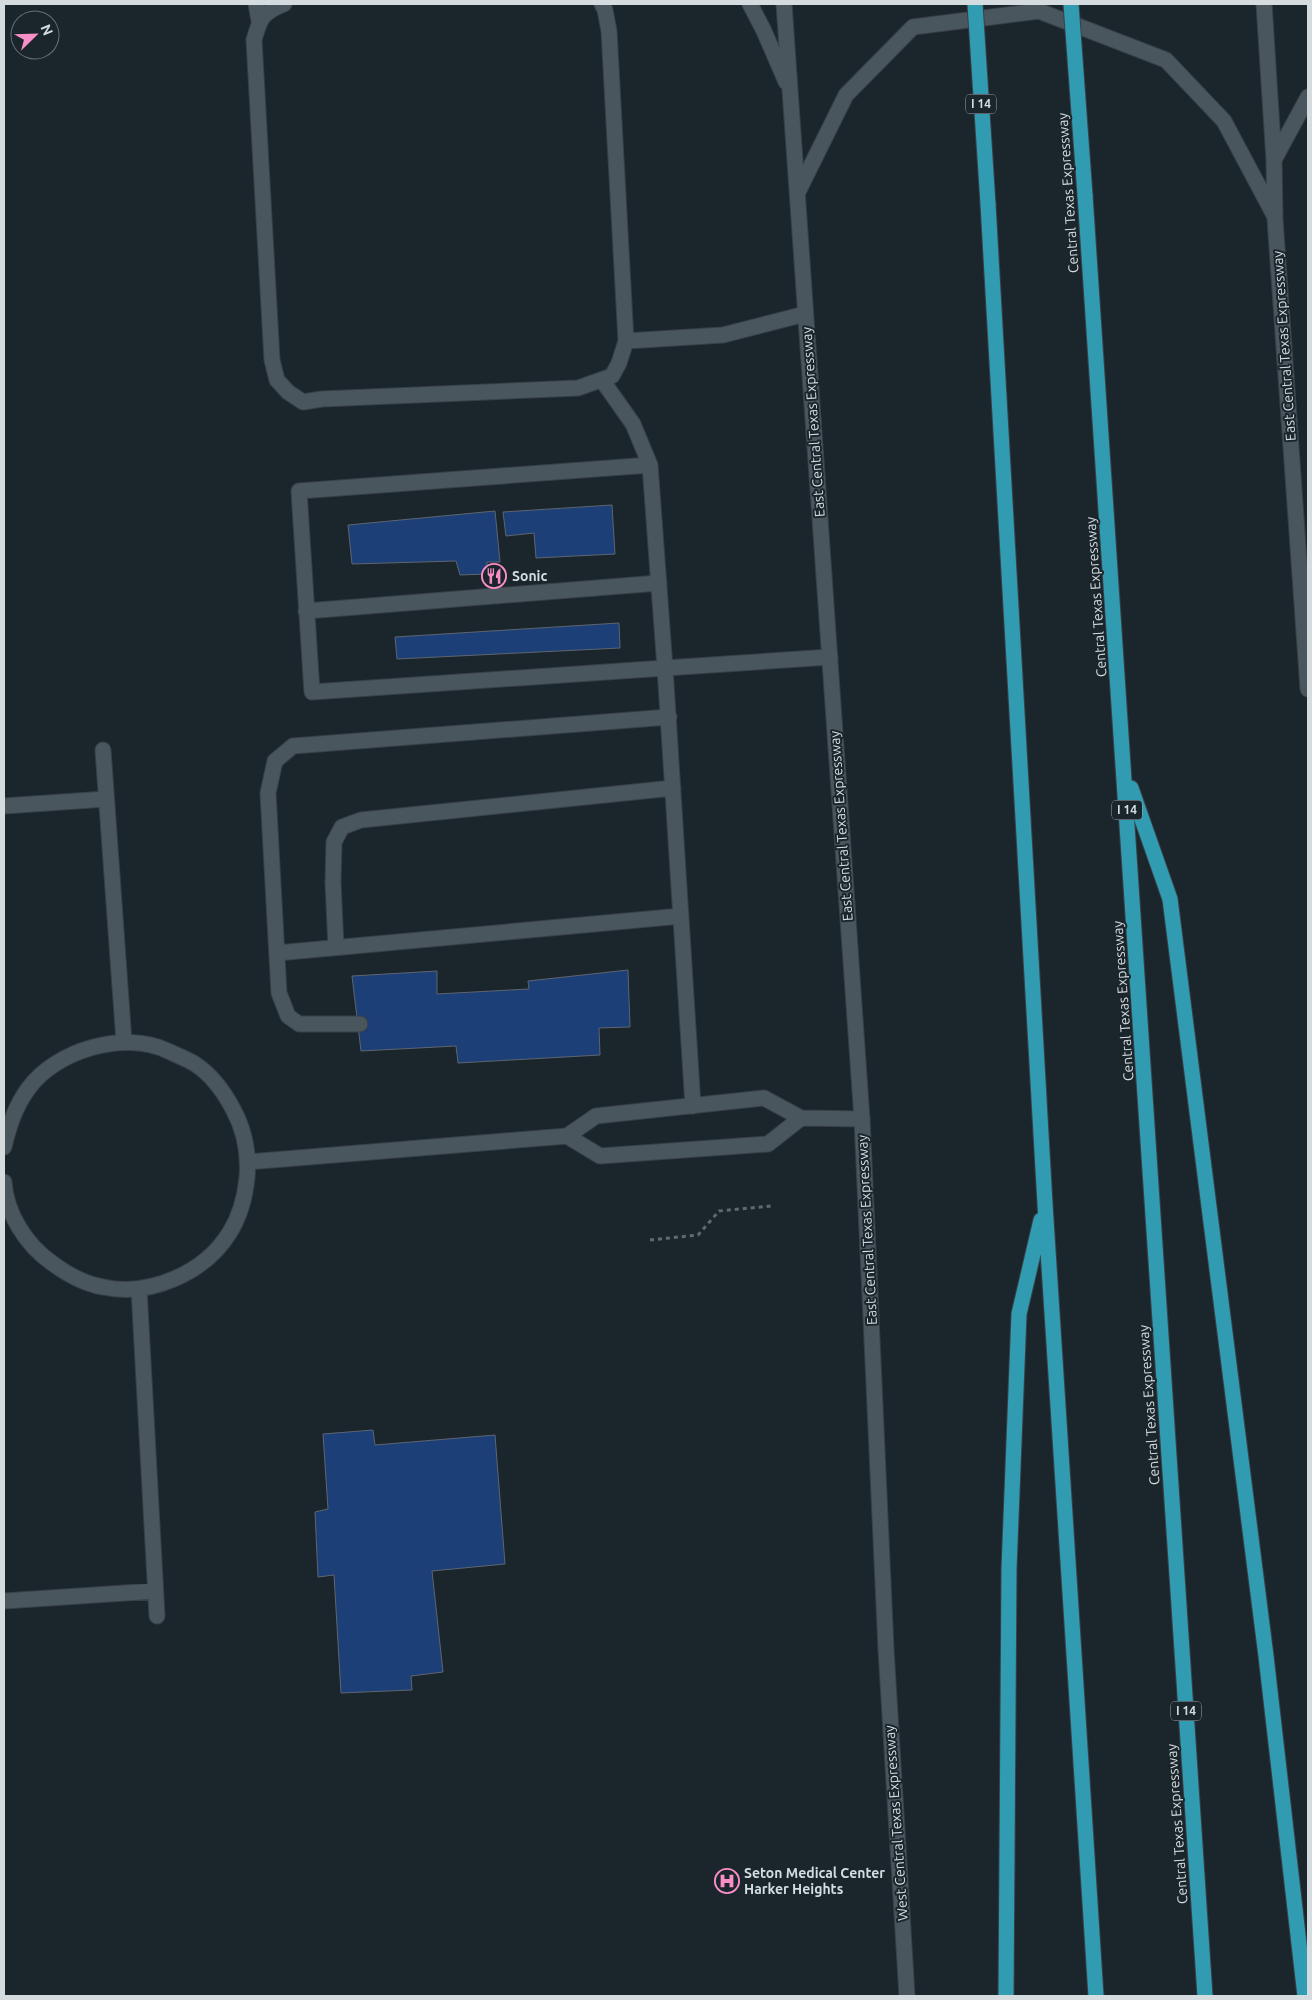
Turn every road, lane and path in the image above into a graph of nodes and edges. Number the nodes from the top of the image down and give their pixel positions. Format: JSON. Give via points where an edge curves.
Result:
{"nodes":[{"id":1,"x":256,"y":4,"type":"edge"},
{"id":2,"x":284,"y":4,"type":"edge"},
{"id":3,"x":602,"y":4,"type":"edge"},
{"id":4,"x":750,"y":4,"type":"edge"},
{"id":5,"x":784,"y":4,"type":"edge"},
{"id":6,"x":975,"y":4,"type":"edge"},
{"id":7,"x":1071,"y":4,"type":"edge"},
{"id":8,"x":1264,"y":4,"type":"edge"},
{"id":9,"x":259,"y":20,"type":"junction"},
{"id":10,"x":790,"y":93,"type":"junction"},
{"id":11,"x":1308,"y":97,"type":"edge"},
{"id":12,"x":1274,"y":160,"type":"junction"},
{"id":13,"x":798,"y":194,"type":"junction"},
{"id":14,"x":1275,"y":219,"type":"junction"},
{"id":15,"x":806,"y":314,"type":"junction"},
{"id":16,"x":626,"y":340,"type":"junction"},
{"id":17,"x":602,"y":380,"type":"junction"},
{"id":18,"x":650,"y":465,"type":"junction"},
{"id":19,"x":659,"y":583,"type":"junction"},
{"id":20,"x":306,"y":611,"type":"junction"},
{"id":21,"x":1306,"y":621,"type":"edge"},
{"id":22,"x":830,"y":657,"type":"junction"},
{"id":23,"x":666,"y":668,"type":"junction"},
{"id":24,"x":1308,"y":689,"type":"edge"},
{"id":25,"x":669,"y":717,"type":"junction"},
{"id":26,"x":103,"y":750,"type":"dead end"},
{"id":27,"x":1125,"y":770,"type":"junction"},
{"id":28,"x":673,"y":788,"type":"junction"},
{"id":29,"x":106,"y":799,"type":"junction"},
{"id":30,"x":4,"y":806,"type":"edge"},
{"id":31,"x":681,"y":916,"type":"junction"},
{"id":32,"x":336,"y":947,"type":"junction"},
{"id":33,"x":277,"y":953,"type":"junction"},
{"id":34,"x":360,"y":1024,"type":"dead end"},
{"id":35,"x":124,"y":1042,"type":"junction"},
{"id":36,"x":693,"y":1106,"type":"junction"},
{"id":37,"x":801,"y":1118,"type":"junction"},
{"id":38,"x":862,"y":1119,"type":"junction"},
{"id":39,"x":567,"y":1136,"type":"junction"},
{"id":40,"x":4,"y":1147,"type":"edge"},
{"id":41,"x":248,"y":1162,"type":"junction"},
{"id":42,"x":4,"y":1182,"type":"edge"},
{"id":43,"x":1044,"y":1204,"type":"junction"},
{"id":44,"x":771,"y":1206,"type":"dead end"},
{"id":45,"x":650,"y":1240,"type":"dead end"},
{"id":46,"x":139,"y":1289,"type":"junction"},
{"id":47,"x":155,"y":1591,"type":"junction"},
{"id":48,"x":4,"y":1601,"type":"edge"},
{"id":49,"x":157,"y":1616,"type":"dead end"},
{"id":50,"x":886,"y":1649,"type":"joint"},
{"id":51,"x":907,"y":1996,"type":"edge"},
{"id":52,"x":1006,"y":1996,"type":"edge"},
{"id":53,"x":1096,"y":1996,"type":"edge"},
{"id":54,"x":1205,"y":1996,"type":"edge"},
{"id":55,"x":1305,"y":1996,"type":"edge"}],
"edges":[{"from":1,"to":9,"type":"main road"},
{"from":2,"to":9,"type":"main road"},
{"from":3,"to":16,"type":"main road","via":[[610,31]]},
{"from":4,"to":10,"type":"main road"},
{"from":5,"to":10,"type":"main road","name":"East Central Texas Expressway"},
{"from":6,"to":43,"type":"highway","number":"I 14","bridge":true},
{"from":7,"to":27,"type":"highway","name":"Central Texas Expressway","number":"I 14","bridge":true},
{"from":8,"to":12,"type":"main road","name":"East Central Texas Expressway"},
{"from":9,"to":17,"type":"main road","via":[[254,40],[272,360],[277,380],[288,392],[303,402],[578,388]]},
{"from":10,"to":13,"type":"main road","name":"East Central Texas Expressway"},
{"from":11,"to":12,"type":"main road"},
{"from":12,"to":14,"type":"main road","name":"East Central Texas Expressway"},
{"from":13,"to":14,"type":"main road","via":[[846,95],[913,27],[1039,11],[1166,60],[1224,121]]},
{"from":13,"to":15,"type":"main road","name":"East Central Texas Expressway"},
{"from":14,"to":21,"type":"main road","name":"East Central Texas Expressway"},
{"from":15,"to":16,"type":"main road","via":[[723,335]]},
{"from":15,"to":22,"type":"main road","name":"East Central Texas Expressway"},
{"from":16,"to":17,"type":"main road","via":[[612,376]]},
{"from":17,"to":18,"type":"main road","via":[[633,424]]},
{"from":18,"to":19,"type":"main road"},
{"from":18,"to":20,"type":"main road","via":[[299,491]]},
{"from":19,"to":20,"type":"main road"},
{"from":19,"to":23,"type":"main road"},
{"from":20,"to":23,"type":"main road","via":[[312,692]]},
{"from":21,"to":24,"type":"main road","name":"East Central Texas Expressway"},
{"from":22,"to":23,"type":"main road"},
{"from":22,"to":38,"type":"main road","name":"East Central Texas Expressway"},
{"from":23,"to":25,"type":"main road"},
{"from":25,"to":28,"type":"main road"},
{"from":25,"to":33,"type":"main road","via":[[293,746],[275,761],[268,793]]},
{"from":26,"to":29,"type":"main road"},
{"from":27,"to":54,"type":"highway","name":"Central Texas Expressway","number":"I 14"},
{"from":27,"to":55,"type":"highway","via":[[1170,899],[1266,1656]]},
{"from":28,"to":31,"type":"main road"},
{"from":28,"to":32,"type":"main road","via":[[361,820],[342,827],[334,842]]},
{"from":29,"to":30,"type":"main road"},
{"from":29,"to":35,"type":"main road"},
{"from":31,"to":32,"type":"main road"},
{"from":31,"to":36,"type":"main road"},
{"from":32,"to":33,"type":"main road"},
{"from":33,"to":34,"type":"main road","via":[[279,993],[288,1016],[299,1024]]},
{"from":35,"to":40,"type":"main road","via":[[88,1047],[55,1063],[29,1088],[11,1119]]},
{"from":35,"to":41,"type":"main road","via":[[161,1048],[195,1064],[223,1091],[241,1124]]},
{"from":36,"to":37,"type":"main road","via":[[764,1098]]},
{"from":36,"to":39,"type":"main road","via":[[596,1116]]},
{"from":37,"to":38,"type":"main road"},
{"from":37,"to":39,"type":"main road","via":[[768,1144],[600,1156]]},
{"from":38,"to":50,"type":"main road","name":"East Central Texas Expressway"},
{"from":39,"to":41,"type":"main road"},
{"from":41,"to":46,"type":"main road","via":[[244,1198],[230,1232],[206,1260],[175,1279]]},
{"from":42,"to":46,"type":"main road","via":[[4,1191],[17,1225],[39,1254],[69,1276],[103,1288]]},
{"from":43,"to":52,"type":"highway","via":[[1019,1314],[1009,1569]]},
{"from":43,"to":53,"type":"highway","number":"I 14"},
{"from":44,"to":45,"type":"path","via":[[719,1211],[698,1235]]},
{"from":46,"to":47,"type":"main road"},
{"from":47,"to":48,"type":"main road"},
{"from":47,"to":49,"type":"main road"},
{"from":50,"to":51,"type":"main road","name":"West Central Texas Expressway"}]}
